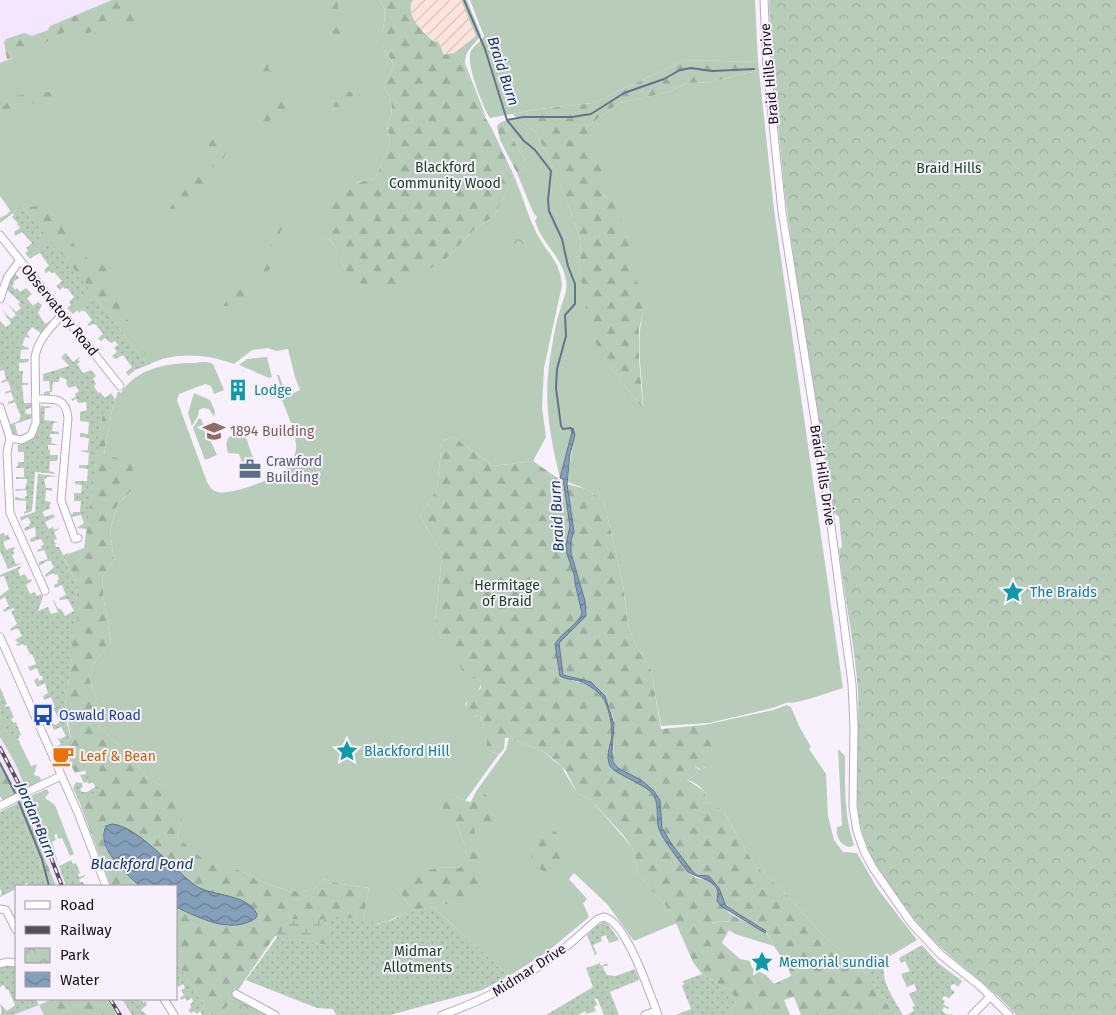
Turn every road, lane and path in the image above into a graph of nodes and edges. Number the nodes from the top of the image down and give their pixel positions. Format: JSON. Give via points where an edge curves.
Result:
{"nodes":[{"id":1,"x":764,"y":0,"type":"edge"},
{"id":2,"x":0,"y":235,"type":"edge"},
{"id":3,"x":20,"y":260,"type":"junction"},
{"id":4,"x":0,"y":299,"type":"edge"},
{"id":5,"x":63,"y":314,"type":"junction"},
{"id":6,"x":120,"y":386,"type":"dead end"},
{"id":7,"x":35,"y":399,"type":"junction"},
{"id":8,"x":0,"y":407,"type":"edge"},
{"id":9,"x":10,"y":438,"type":"junction"},
{"id":10,"x":78,"y":538,"type":"dead end"},
{"id":11,"x":45,"y":590,"type":"dead end"},
{"id":12,"x":0,"y":637,"type":"edge"},
{"id":13,"x":62,"y":776,"type":"junction"},
{"id":14,"x":0,"y":806,"type":"edge"},
{"id":15,"x":106,"y":885,"type":"edge"},
{"id":16,"x":0,"y":909,"type":"edge"},
{"id":17,"x":15,"y":928,"type":"edge"},
{"id":18,"x":15,"y":963,"type":"edge"},
{"id":19,"x":0,"y":964,"type":"edge"},
{"id":20,"x":236,"y":994,"type":"dead end"},
{"id":21,"x":991,"y":996,"type":"junction"},
{"id":22,"x":165,"y":1000,"type":"edge"},
{"id":23,"x":657,"y":1013,"type":"edge"},
{"id":24,"x":174,"y":1015,"type":"edge"},
{"id":25,"x":275,"y":1015,"type":"edge"},
{"id":26,"x":442,"y":1015,"type":"edge"},
{"id":27,"x":645,"y":1015,"type":"edge"},
{"id":28,"x":972,"y":1015,"type":"edge"},
{"id":29,"x":1009,"y":1015,"type":"edge"}],
"edges":[{"from":1,"to":21,"type":"street","name":"Braid Hills Drive","via":[[782,211],[828,503],[852,684],[856,831],[868,859],[921,933],[946,960]]},
{"from":2,"to":3,"type":"street","name":"Observatory Road"},
{"from":3,"to":4,"type":"street","via":[[10,272]]},
{"from":3,"to":5,"type":"street","name":"Observatory Road"},
{"from":5,"to":6,"type":"street","name":"Observatory Road"},
{"from":5,"to":7,"type":"street","via":[[37,348]]},
{"from":7,"to":9,"type":"street","via":[[36,423],[31,435],[22,440]]},
{"from":7,"to":10,"type":"street","via":[[58,400],[67,411],[61,500],[75,540]]},
{"from":8,"to":9,"type":"street"},
{"from":9,"to":11,"type":"street","via":[[7,452],[11,516]]},
{"from":12,"to":13,"type":"street"},
{"from":13,"to":14,"type":"street","bridge":true},
{"from":13,"to":15,"type":"street"},
{"from":16,"to":17,"type":"street","via":[[6,910]]},
{"from":18,"to":19,"type":"street"},
{"from":20,"to":25,"type":"street"},
{"from":21,"to":28,"type":"street"},
{"from":21,"to":29,"type":"street","name":"Braid Hills Drive"},
{"from":22,"to":24,"type":"street"},
{"from":23,"to":26,"type":"street","name":"Midmar Drive","via":[[632,951],[619,930],[604,917],[549,960],[502,989]]},
{"from":23,"to":27,"type":"street"}]}
